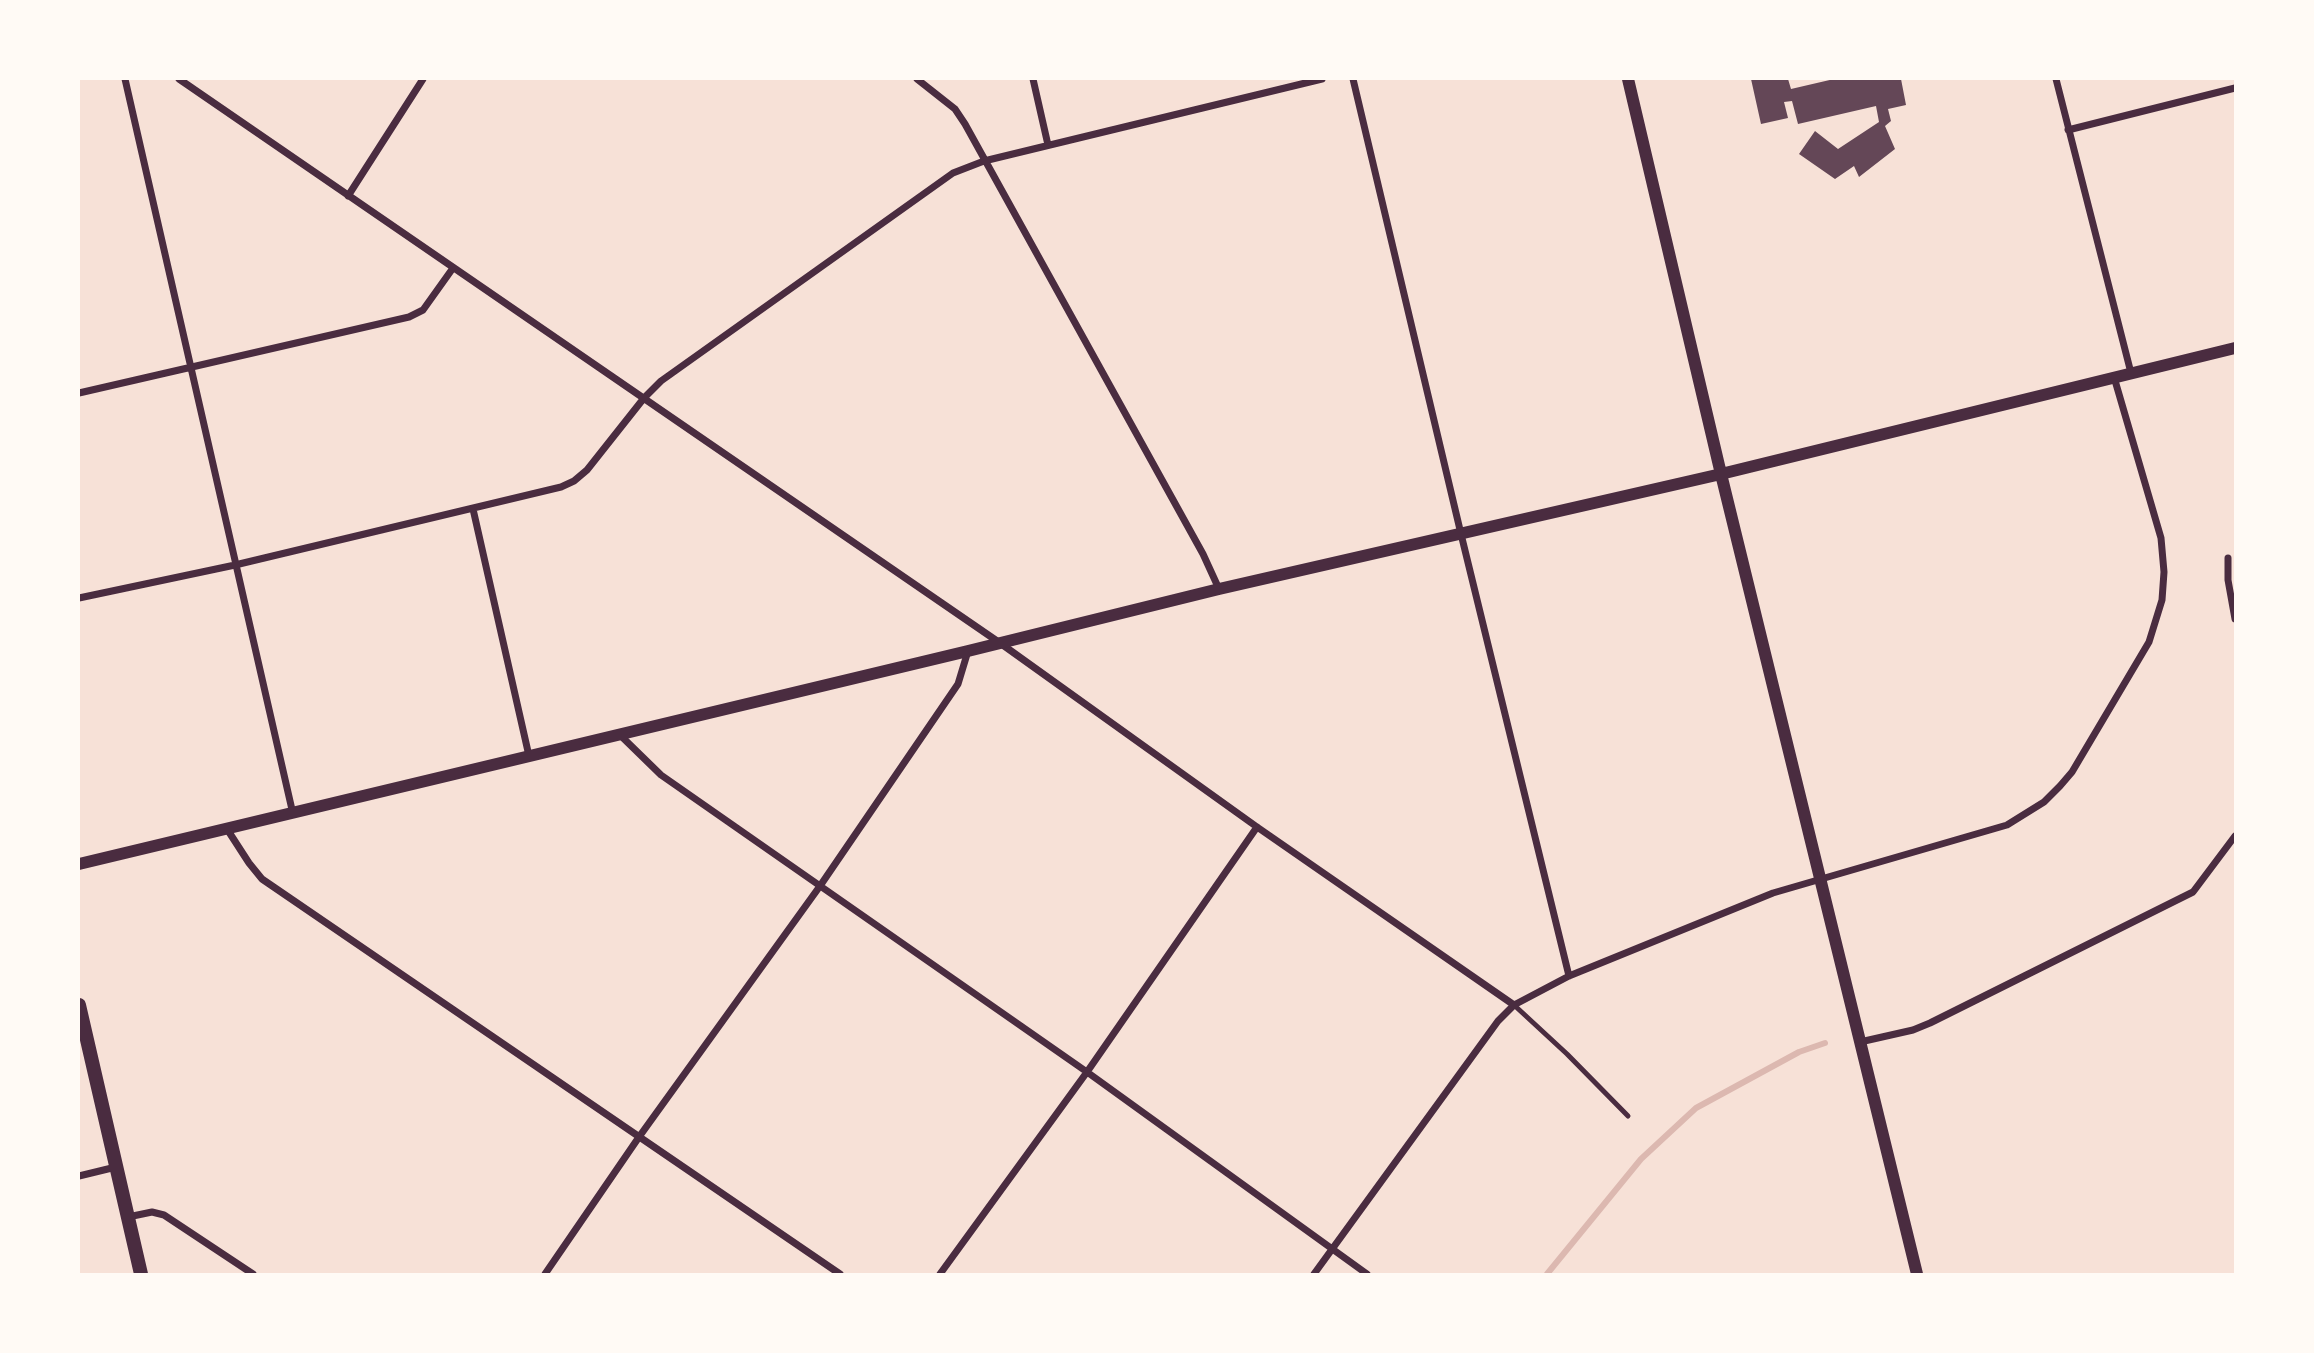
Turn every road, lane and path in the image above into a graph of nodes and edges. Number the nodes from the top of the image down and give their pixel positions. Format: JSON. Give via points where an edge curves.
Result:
{"nodes":[{"id":1,"x":125,"y":79,"type":"edge"},
{"id":2,"x":179,"y":79,"type":"edge"},
{"id":3,"x":423,"y":79,"type":"edge"},
{"id":4,"x":917,"y":79,"type":"edge"},
{"id":5,"x":1033,"y":79,"type":"edge"},
{"id":6,"x":1322,"y":79,"type":"edge"},
{"id":7,"x":1353,"y":79,"type":"edge"},
{"id":8,"x":1628,"y":79,"type":"edge"},
{"id":9,"x":2056,"y":79,"type":"edge"},
{"id":10,"x":2235,"y":88,"type":"edge"},
{"id":11,"x":2068,"y":130,"type":"junction"},
{"id":12,"x":1048,"y":145,"type":"junction"},
{"id":13,"x":984,"y":161,"type":"junction"},
{"id":14,"x":348,"y":196,"type":"junction"},
{"id":15,"x":453,"y":268,"type":"junction"},
{"id":16,"x":2235,"y":348,"type":"edge"},
{"id":17,"x":192,"y":368,"type":"junction"},
{"id":18,"x":2131,"y":373,"type":"junction"},
{"id":19,"x":2114,"y":377,"type":"junction"},
{"id":20,"x":79,"y":393,"type":"edge"},
{"id":21,"x":644,"y":398,"type":"junction"},
{"id":22,"x":1721,"y":474,"type":"junction"},
{"id":23,"x":473,"y":509,"type":"junction"},
{"id":24,"x":1461,"y":534,"type":"junction"},
{"id":25,"x":2228,"y":558,"type":"dead end"},
{"id":26,"x":235,"y":565,"type":"junction"},
{"id":27,"x":1219,"y":589,"type":"junction"},
{"id":28,"x":79,"y":598,"type":"edge"},
{"id":29,"x":2235,"y":619,"type":"edge"},
{"id":30,"x":1000,"y":643,"type":"junction"},
{"id":31,"x":968,"y":652,"type":"junction"},
{"id":32,"x":620,"y":735,"type":"junction"},
{"id":33,"x":529,"y":756,"type":"junction"},
{"id":34,"x":293,"y":814,"type":"junction"},
{"id":35,"x":1257,"y":827,"type":"junction"},
{"id":36,"x":227,"y":829,"type":"junction"},
{"id":37,"x":2235,"y":836,"type":"edge"},
{"id":38,"x":79,"y":864,"type":"edge"},
{"id":39,"x":1820,"y":878,"type":"junction"},
{"id":40,"x":820,"y":886,"type":"junction"},
{"id":41,"x":1569,"y":975,"type":"junction"},
{"id":42,"x":79,"y":1004,"type":"edge"},
{"id":43,"x":1514,"y":1005,"type":"junction"},
{"id":44,"x":82,"y":1030,"type":"edge"},
{"id":45,"x":1860,"y":1042,"type":"junction"},
{"id":46,"x":1087,"y":1072,"type":"junction"},
{"id":47,"x":1628,"y":1116,"type":"dead end"},
{"id":48,"x":639,"y":1137,"type":"junction"},
{"id":49,"x":116,"y":1167,"type":"junction"},
{"id":50,"x":79,"y":1175,"type":"edge"},
{"id":51,"x":128,"y":1217,"type":"junction"},
{"id":52,"x":1331,"y":1249,"type":"junction"},
{"id":53,"x":141,"y":1274,"type":"edge"},
{"id":54,"x":253,"y":1274,"type":"edge"},
{"id":55,"x":545,"y":1274,"type":"edge"},
{"id":56,"x":839,"y":1274,"type":"edge"},
{"id":57,"x":940,"y":1274,"type":"edge"},
{"id":58,"x":1314,"y":1274,"type":"edge"},
{"id":59,"x":1367,"y":1274,"type":"edge"},
{"id":60,"x":1917,"y":1274,"type":"edge"}],
"edges":[{"from":1,"to":17,"type":"street"},
{"from":2,"to":14,"type":"street"},
{"from":3,"to":14,"type":"street"},
{"from":4,"to":13,"type":"street","via":[[955,109]]},
{"from":5,"to":12,"type":"street"},
{"from":6,"to":12,"type":"street"},
{"from":7,"to":24,"type":"street"},
{"from":8,"to":22,"type":"street"},
{"from":9,"to":11,"type":"street"},
{"from":10,"to":11,"type":"street"},
{"from":11,"to":18,"type":"street"},
{"from":12,"to":13,"type":"street"},
{"from":13,"to":21,"type":"street","via":[[930,187],[661,381]]},
{"from":13,"to":27,"type":"street"},
{"from":14,"to":15,"type":"street"},
{"from":15,"to":17,"type":"street","via":[[423,310],[409,317]]},
{"from":15,"to":21,"type":"street"},
{"from":16,"to":18,"type":"street"},
{"from":17,"to":20,"type":"street"},
{"from":17,"to":26,"type":"street"},
{"from":18,"to":19,"type":"street"},
{"from":19,"to":22,"type":"street"},
{"from":19,"to":39,"type":"street","via":[[2161,538],[2162,600],[2148,642],[2072,772],[2044,802],[2007,825]]},
{"from":21,"to":23,"type":"street","via":[[575,481]]},
{"from":21,"to":30,"type":"street"},
{"from":22,"to":24,"type":"street"},
{"from":22,"to":39,"type":"street"},
{"from":23,"to":26,"type":"street"},
{"from":23,"to":33,"type":"street"},
{"from":24,"to":27,"type":"street"},
{"from":24,"to":41,"type":"street"},
{"from":25,"to":29,"type":"street"},
{"from":26,"to":28,"type":"street"},
{"from":26,"to":34,"type":"street"},
{"from":27,"to":30,"type":"street"},
{"from":30,"to":31,"type":"street"},
{"from":30,"to":35,"type":"street"},
{"from":31,"to":32,"type":"street"},
{"from":31,"to":40,"type":"street","via":[[958,684]]},
{"from":32,"to":33,"type":"street"},
{"from":32,"to":40,"type":"street","via":[[661,775]]},
{"from":33,"to":34,"type":"street"},
{"from":34,"to":36,"type":"street"},
{"from":35,"to":43,"type":"street"},
{"from":35,"to":46,"type":"street"},
{"from":36,"to":38,"type":"street"},
{"from":36,"to":48,"type":"street","via":[[262,878]]},
{"from":37,"to":45,"type":"street","via":[[2193,892],[1930,1023]]},
{"from":39,"to":41,"type":"street"},
{"from":39,"to":45,"type":"street"},
{"from":40,"to":46,"type":"street"},
{"from":40,"to":48,"type":"street"},
{"from":41,"to":43,"type":"street"},
{"from":42,"to":44,"type":"main road"},
{"from":43,"to":47,"type":"lane"},
{"from":43,"to":52,"type":"street"},
{"from":44,"to":49,"type":"main road"},
{"from":45,"to":60,"type":"street"},
{"from":46,"to":52,"type":"street"},
{"from":46,"to":57,"type":"street"},
{"from":48,"to":55,"type":"street"},
{"from":48,"to":56,"type":"street"},
{"from":49,"to":50,"type":"street"},
{"from":49,"to":51,"type":"main road"},
{"from":51,"to":53,"type":"main road"},
{"from":51,"to":54,"type":"street","via":[[164,1215]]},
{"from":52,"to":58,"type":"street"},
{"from":52,"to":59,"type":"street"}]}
